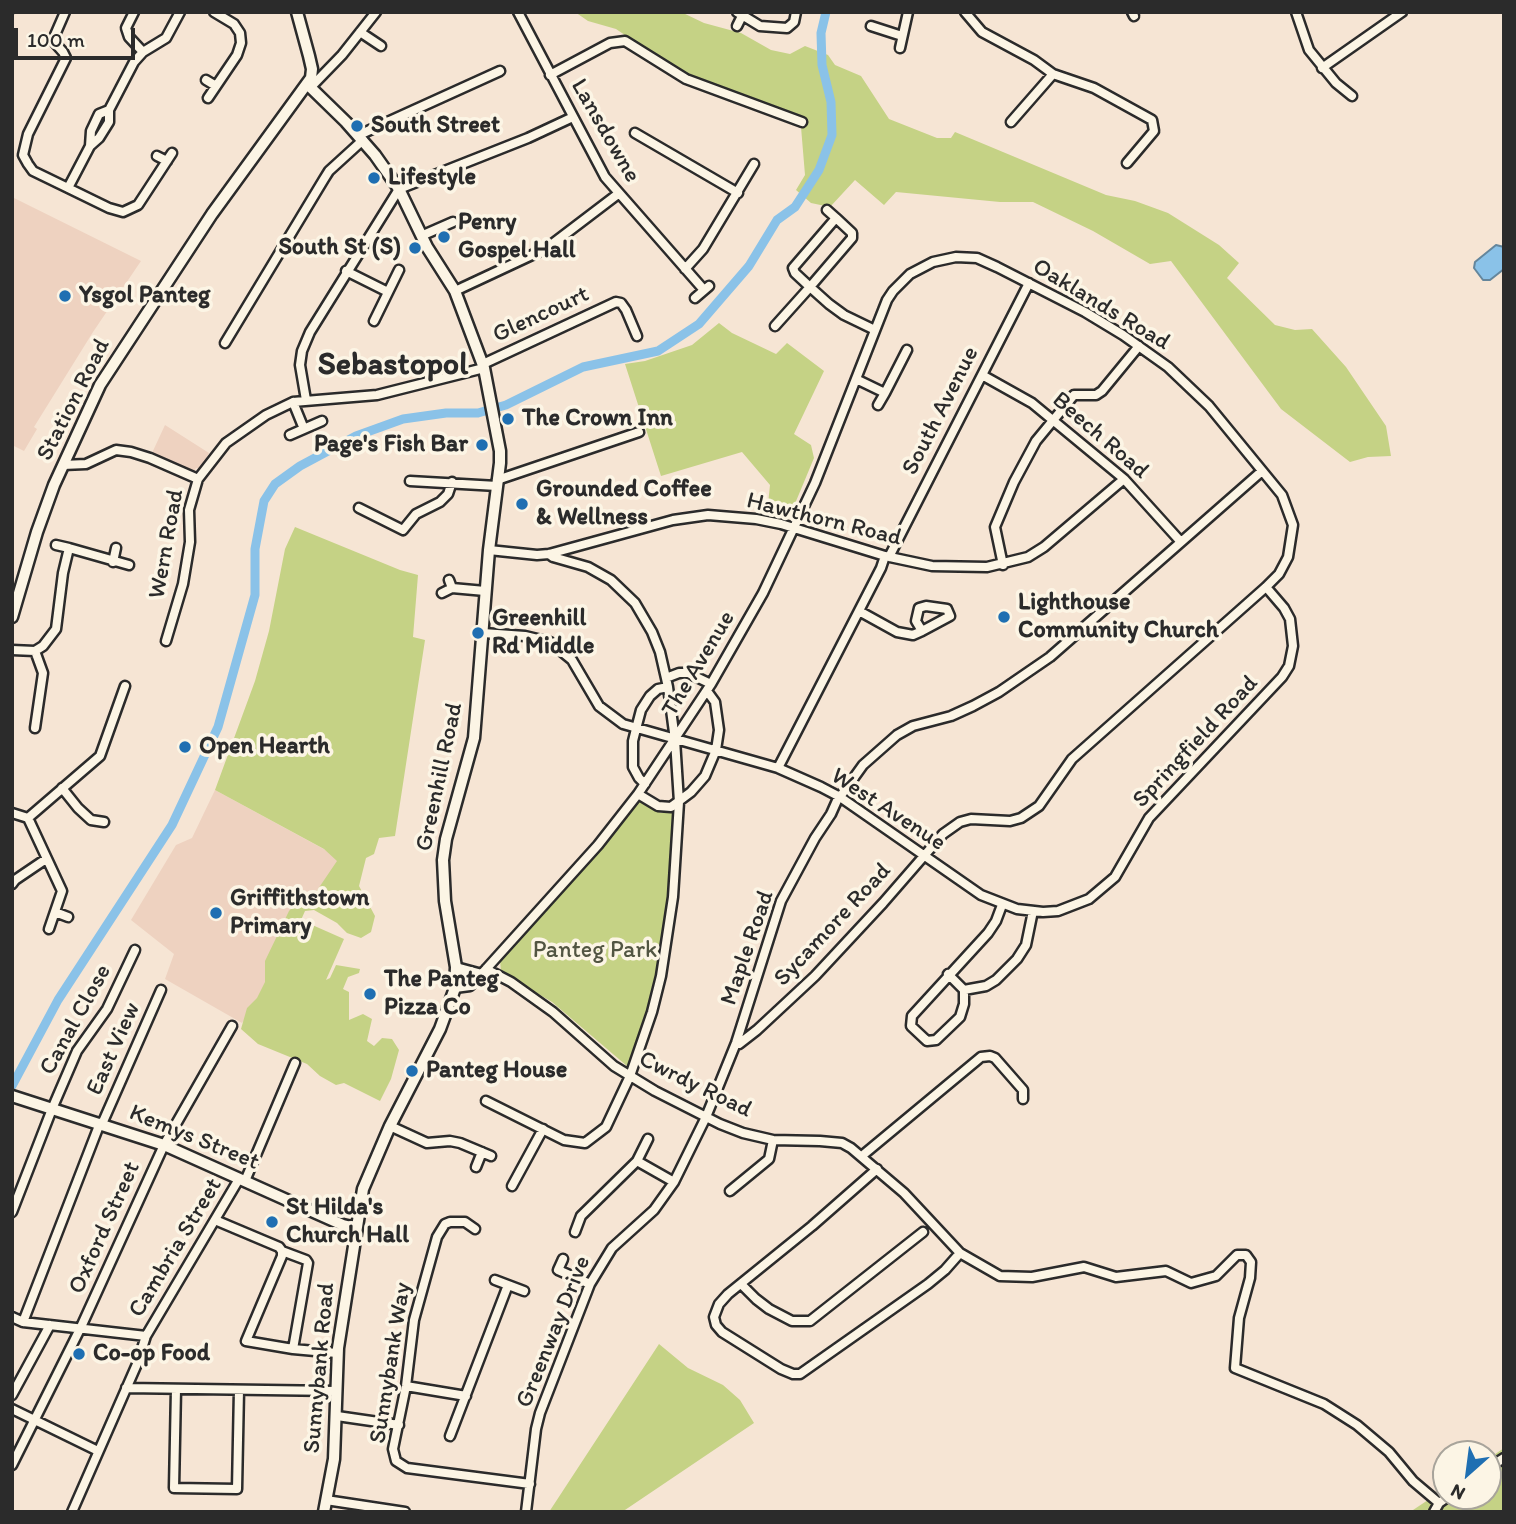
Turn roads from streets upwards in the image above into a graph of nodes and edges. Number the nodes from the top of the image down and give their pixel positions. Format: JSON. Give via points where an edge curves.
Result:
{"nodes":[{"id":1,"x":65,"y":12,"type":"edge"},
{"id":2,"x":134,"y":12,"type":"edge"},
{"id":3,"x":180,"y":12,"type":"edge"},
{"id":4,"x":214,"y":12,"type":"edge"},
{"id":5,"x":297,"y":12,"type":"edge"},
{"id":6,"x":376,"y":12,"type":"edge"},
{"id":7,"x":518,"y":12,"type":"edge"},
{"id":8,"x":796,"y":12,"type":"edge"},
{"id":9,"x":908,"y":12,"type":"edge"},
{"id":10,"x":965,"y":12,"type":"edge"},
{"id":11,"x":1296,"y":12,"type":"edge"},
{"id":12,"x":1402,"y":12,"type":"edge"},
{"id":13,"x":739,"y":14,"type":"edge"},
{"id":14,"x":737,"y":26,"type":"dead end"},
{"id":15,"x":871,"y":26,"type":"dead end"},
{"id":16,"x":360,"y":32,"type":"junction"},
{"id":17,"x":902,"y":36,"type":"junction"},
{"id":18,"x":381,"y":46,"type":"dead end"},
{"id":19,"x":900,"y":48,"type":"dead end"},
{"id":20,"x":143,"y":52,"type":"junction"},
{"id":21,"x":1322,"y":68,"type":"junction"},
{"id":22,"x":500,"y":71,"type":"dead end"},
{"id":23,"x":550,"y":75,"type":"junction"},
{"id":24,"x":1053,"y":75,"type":"junction"},
{"id":25,"x":205,"y":80,"type":"dead end"},
{"id":26,"x":309,"y":85,"type":"junction"},
{"id":27,"x":216,"y":86,"type":"junction"},
{"id":28,"x":1352,"y":96,"type":"dead end"},
{"id":29,"x":208,"y":98,"type":"dead end"},
{"id":30,"x":573,"y":117,"type":"junction"},
{"id":31,"x":1011,"y":122,"type":"dead end"},
{"id":32,"x":789,"y":131,"type":"dead end"},
{"id":33,"x":635,"y":133,"type":"dead end"},
{"id":34,"x":361,"y":138,"type":"junction"},
{"id":35,"x":157,"y":156,"type":"dead end"},
{"id":36,"x":1127,"y":163,"type":"dead end"},
{"id":37,"x":754,"y":164,"type":"dead end"},
{"id":38,"x":68,"y":188,"type":"junction"},
{"id":39,"x":399,"y":189,"type":"junction"},
{"id":40,"x":738,"y":193,"type":"junction"},
{"id":41,"x":618,"y":194,"type":"junction"},
{"id":42,"x":827,"y":210,"type":"dead end"},
{"id":43,"x":836,"y":218,"type":"junction"},
{"id":44,"x":453,"y":222,"type":"dead end"},
{"id":45,"x":421,"y":236,"type":"junction"},
{"id":46,"x":685,"y":269,"type":"junction"},
{"id":47,"x":399,"y":270,"type":"dead end"},
{"id":48,"x":346,"y":271,"type":"junction"},
{"id":49,"x":1029,"y":283,"type":"junction"},
{"id":50,"x":810,"y":287,"type":"junction"},
{"id":51,"x":454,"y":291,"type":"junction"},
{"id":52,"x":388,"y":292,"type":"junction"},
{"id":53,"x":695,"y":298,"type":"dead end"},
{"id":54,"x":887,"y":300,"type":"joint"},
{"id":55,"x":374,"y":321,"type":"dead end"},
{"id":56,"x":775,"y":326,"type":"dead end"},
{"id":57,"x":875,"y":330,"type":"junction"},
{"id":58,"x":636,"y":337,"type":"dead end"},
{"id":59,"x":225,"y":343,"type":"dead end"},
{"id":60,"x":1139,"y":346,"type":"junction"},
{"id":61,"x":907,"y":350,"type":"dead end"},
{"id":62,"x":483,"y":366,"type":"junction"},
{"id":63,"x":982,"y":375,"type":"junction"},
{"id":64,"x":856,"y":379,"type":"junction"},
{"id":65,"x":885,"y":393,"type":"junction"},
{"id":66,"x":306,"y":400,"type":"junction"},
{"id":67,"x":293,"y":402,"type":"junction"},
{"id":68,"x":878,"y":405,"type":"dead end"},
{"id":69,"x":1052,"y":419,"type":"junction"},
{"id":70,"x":321,"y":421,"type":"dead end"},
{"id":71,"x":304,"y":429,"type":"junction"},
{"id":72,"x":639,"y":432,"type":"dead end"},
{"id":73,"x":290,"y":435,"type":"dead end"},
{"id":74,"x":63,"y":465,"type":"junction"},
{"id":75,"x":1262,"y":471,"type":"junction"},
{"id":76,"x":198,"y":479,"type":"junction"},
{"id":77,"x":1124,"y":479,"type":"junction"},
{"id":78,"x":410,"y":481,"type":"dead end"},
{"id":79,"x":452,"y":482,"type":"junction"},
{"id":80,"x":497,"y":483,"type":"junction"},
{"id":81,"x":359,"y":508,"type":"dead end"},
{"id":82,"x":793,"y":528,"type":"junction"},
{"id":83,"x":1181,"y":542,"type":"junction"},
{"id":84,"x":56,"y":545,"type":"dead end"},
{"id":85,"x":69,"y":548,"type":"junction"},
{"id":86,"x":116,"y":548,"type":"dead end"},
{"id":87,"x":489,"y":551,"type":"junction"},
{"id":88,"x":549,"y":554,"type":"junction"},
{"id":89,"x":887,"y":556,"type":"junction"},
{"id":90,"x":113,"y":562,"type":"junction"},
{"id":91,"x":129,"y":565,"type":"dead end"},
{"id":92,"x":1003,"y":565,"type":"junction"},
{"id":93,"x":1266,"y":587,"type":"junction"},
{"id":94,"x":485,"y":592,"type":"junction"},
{"id":95,"x":442,"y":593,"type":"dead end"},
{"id":96,"x":859,"y":611,"type":"junction"},
{"id":97,"x":12,"y":617,"type":"edge"},
{"id":98,"x":922,"y":631,"type":"junction"},
{"id":99,"x":483,"y":633,"type":"junction"},
{"id":100,"x":166,"y":641,"type":"dead end"},
{"id":101,"x":12,"y":650,"type":"edge"},
{"id":102,"x":35,"y":651,"type":"junction"},
{"id":103,"x":667,"y":683,"type":"junction"},
{"id":104,"x":124,"y":687,"type":"dead end"},
{"id":105,"x":709,"y":688,"type":"junction"},
{"id":106,"x":35,"y":728,"type":"dead end"},
{"id":107,"x":636,"y":729,"type":"junction"},
{"id":108,"x":675,"y":740,"type":"junction"},
{"id":109,"x":716,"y":750,"type":"junction"},
{"id":110,"x":778,"y":768,"type":"junction"},
{"id":111,"x":645,"y":784,"type":"junction"},
{"id":112,"x":62,"y":788,"type":"junction"},
{"id":113,"x":638,"y":794,"type":"junction"},
{"id":114,"x":839,"y":797,"type":"junction"},
{"id":115,"x":678,"y":802,"type":"junction"},
{"id":116,"x":12,"y":813,"type":"edge"},
{"id":117,"x":28,"y":818,"type":"junction"},
{"id":118,"x":104,"y":822,"type":"dead end"},
{"id":119,"x":924,"y":855,"type":"junction"},
{"id":120,"x":46,"y":859,"type":"junction"},
{"id":121,"x":12,"y":884,"type":"edge"},
{"id":122,"x":1002,"y":905,"type":"junction"},
{"id":123,"x":1033,"y":911,"type":"junction"},
{"id":124,"x":55,"y":912,"type":"junction"},
{"id":125,"x":68,"y":916,"type":"dead end"},
{"id":126,"x":49,"y":929,"type":"dead end"},
{"id":127,"x":135,"y":950,"type":"dead end"},
{"id":128,"x":456,"y":967,"type":"junction"},
{"id":129,"x":484,"y":971,"type":"junction"},
{"id":130,"x":948,"y":974,"type":"junction"},
{"id":131,"x":455,"y":988,"type":"junction"},
{"id":132,"x":162,"y":990,"type":"dead end"},
{"id":133,"x":964,"y":990,"type":"junction"},
{"id":134,"x":232,"y":1026,"type":"dead end"},
{"id":135,"x":736,"y":1043,"type":"junction"},
{"id":136,"x":295,"y":1063,"type":"dead end"},
{"id":137,"x":630,"y":1076,"type":"junction"},
{"id":138,"x":14,"y":1096,"type":"edge"},
{"id":139,"x":1023,"y":1099,"type":"dead end"},
{"id":140,"x":486,"y":1101,"type":"dead end"},
{"id":141,"x":52,"y":1108,"type":"junction"},
{"id":142,"x":706,"y":1117,"type":"junction"},
{"id":143,"x":101,"y":1123,"type":"junction"},
{"id":144,"x":390,"y":1126,"type":"junction"},
{"id":145,"x":543,"y":1129,"type":"junction"},
{"id":146,"x":648,"y":1139,"type":"dead end"},
{"id":147,"x":773,"y":1139,"type":"junction"},
{"id":148,"x":164,"y":1145,"type":"junction"},
{"id":149,"x":863,"y":1155,"type":"junction"},
{"id":150,"x":637,"y":1161,"type":"junction"},
{"id":151,"x":476,"y":1167,"type":"dead end"},
{"id":152,"x":877,"y":1169,"type":"junction"},
{"id":153,"x":242,"y":1180,"type":"junction"},
{"id":154,"x":674,"y":1182,"type":"junction"},
{"id":155,"x":512,"y":1186,"type":"dead end"},
{"id":156,"x":730,"y":1191,"type":"dead end"},
{"id":157,"x":12,"y":1212,"type":"edge"},
{"id":158,"x":215,"y":1220,"type":"junction"},
{"id":159,"x":356,"y":1228,"type":"junction"},
{"id":160,"x":475,"y":1229,"type":"dead end"},
{"id":161,"x":575,"y":1232,"type":"dead end"},
{"id":162,"x":923,"y":1233,"type":"dead end"},
{"id":163,"x":282,"y":1251,"type":"junction"},
{"id":164,"x":960,"y":1253,"type":"junction"},
{"id":165,"x":563,"y":1259,"type":"dead end"},
{"id":166,"x":495,"y":1280,"type":"dead end"},
{"id":167,"x":590,"y":1284,"type":"junction"},
{"id":168,"x":741,"y":1284,"type":"junction"},
{"id":169,"x":508,"y":1285,"type":"junction"},
{"id":170,"x":524,"y":1290,"type":"dead end"},
{"id":171,"x":12,"y":1317,"type":"edge"},
{"id":172,"x":23,"y":1322,"type":"junction"},
{"id":173,"x":50,"y":1325,"type":"junction"},
{"id":174,"x":81,"y":1327,"type":"junction"},
{"id":175,"x":146,"y":1336,"type":"junction"},
{"id":176,"x":293,"y":1349,"type":"junction"},
{"id":177,"x":337,"y":1353,"type":"junction"},
{"id":178,"x":406,"y":1385,"type":"junction"},
{"id":179,"x":126,"y":1388,"type":"junction"},
{"id":180,"x":176,"y":1389,"type":"junction"},
{"id":181,"x":239,"y":1390,"type":"junction"},
{"id":182,"x":336,"y":1391,"type":"junction"},
{"id":183,"x":12,"y":1395,"type":"edge"},
{"id":184,"x":466,"y":1396,"type":"junction"},
{"id":185,"x":12,"y":1409,"type":"edge"},
{"id":186,"x":337,"y":1416,"type":"junction"},
{"id":187,"x":36,"y":1420,"type":"junction"},
{"id":188,"x":399,"y":1425,"type":"junction"},
{"id":189,"x":450,"y":1436,"type":"dead end"},
{"id":190,"x":98,"y":1451,"type":"junction"},
{"id":191,"x":12,"y":1465,"type":"edge"},
{"id":192,"x":530,"y":1484,"type":"junction"},
{"id":193,"x":1432,"y":1497,"type":"edge"},
{"id":194,"x":326,"y":1500,"type":"junction"},
{"id":195,"x":72,"y":1512,"type":"edge"},
{"id":196,"x":324,"y":1512,"type":"edge"},
{"id":197,"x":405,"y":1512,"type":"edge"},
{"id":198,"x":526,"y":1512,"type":"edge"}],
"edges":[{"from":1,"to":38,"type":"street","via":[[55,43],[66,58],[28,135],[23,155],[33,171]]},
{"from":2,"to":20,"type":"street","via":[[126,29]]},
{"from":3,"to":20,"type":"street","via":[[166,38]]},
{"from":4,"to":27,"type":"street","via":[[234,24],[241,43]]},
{"from":5,"to":26,"type":"street","via":[[312,69]]},
{"from":6,"to":16,"type":"street"},
{"from":7,"to":23,"type":"street","name":"Lansdowne"},
{"from":8,"to":13,"type":"street","via":[[787,27],[760,26]]},
{"from":9,"to":17,"type":"street"},
{"from":10,"to":24,"type":"street","via":[[982,32]]},
{"from":11,"to":21,"type":"street","via":[[1306,44]]},
{"from":12,"to":21,"type":"street"},
{"from":13,"to":14,"type":"street"},
{"from":15,"to":17,"type":"street"},
{"from":16,"to":18,"type":"street"},
{"from":16,"to":26,"type":"street"},
{"from":17,"to":19,"type":"street"},
{"from":20,"to":38,"type":"street","via":[[109,110],[99,114],[90,146]]},
{"from":21,"to":28,"type":"street"},
{"from":22,"to":34,"type":"street"},
{"from":23,"to":30,"type":"street","name":"Lansdowne"},
{"from":23,"to":32,"type":"street","via":[[610,43],[625,41],[686,79],[798,120]]},
{"from":24,"to":31,"type":"street"},
{"from":24,"to":36,"type":"street","via":[[1094,88],[1153,120],[1154,131]]},
{"from":25,"to":27,"type":"street"},
{"from":26,"to":34,"type":"street"},
{"from":26,"to":74,"type":"street","name":"Station Road","via":[[212,214],[121,352],[84,416]]},
{"from":27,"to":29,"type":"street"},
{"from":30,"to":39,"type":"street"},
{"from":30,"to":41,"type":"street","name":"Lansdowne"},
{"from":33,"to":40,"type":"street"},
{"from":34,"to":39,"type":"street"},
{"from":34,"to":59,"type":"street","via":[[328,173]]},
{"from":35,"to":38,"type":"street","via":[[169,157],[144,196],[123,212]]},
{"from":37,"to":40,"type":"street"},
{"from":39,"to":45,"type":"street"},
{"from":39,"to":48,"type":"street"},
{"from":40,"to":46,"type":"street"},
{"from":41,"to":46,"type":"street","name":"Lansdowne"},
{"from":41,"to":51,"type":"street","via":[[547,248]]},
{"from":42,"to":43,"type":"street"},
{"from":43,"to":50,"type":"street","via":[[852,238]]},
{"from":43,"to":50,"type":"street","via":[[793,268]]},
{"from":44,"to":45,"type":"street"},
{"from":45,"to":51,"type":"street"},
{"from":46,"to":53,"type":"street","name":"Lansdowne","via":[[706,288]]},
{"from":47,"to":52,"type":"street"},
{"from":48,"to":52,"type":"street"},
{"from":48,"to":66,"type":"street","via":[[302,351]]},
{"from":49,"to":54,"type":"street","name":"Oaklands Road","via":[[977,258],[956,257],[910,274]]},
{"from":49,"to":60,"type":"street","name":"Oaklands Road"},
{"from":49,"to":63,"type":"street","name":"South Avenue"},
{"from":50,"to":56,"type":"street"},
{"from":50,"to":57,"type":"street","via":[[844,315]]},
{"from":51,"to":62,"type":"street"},
{"from":52,"to":55,"type":"street"},
{"from":54,"to":57,"type":"street","name":"The Avenue"},
{"from":57,"to":64,"type":"street","name":"The Avenue"},
{"from":58,"to":62,"type":"street","name":"Glencourt","via":[[626,310],[616,302]]},
{"from":60,"to":69,"type":"street","via":[[1102,391],[1074,395]]},
{"from":60,"to":75,"type":"street","name":"Oaklands Road","via":[[1209,406]]},
{"from":61,"to":65,"type":"street"},
{"from":62,"to":66,"type":"street","name":"Wern Road","via":[[377,395]]},
{"from":62,"to":80,"type":"street","via":[[500,451]]},
{"from":63,"to":69,"type":"street","name":"Beech Road","via":[[1011,389]]},
{"from":63,"to":89,"type":"street","name":"South Avenue"},
{"from":64,"to":65,"type":"street"},
{"from":64,"to":82,"type":"street","name":"The Avenue"},
{"from":65,"to":68,"type":"street"},
{"from":66,"to":67,"type":"street","name":"Wern Road"},
{"from":67,"to":71,"type":"street"},
{"from":67,"to":76,"type":"street","name":"Wern Road","via":[[226,443]]},
{"from":69,"to":77,"type":"street","name":"Beech Road"},
{"from":69,"to":92,"type":"street","via":[[1035,440],[998,517],[996,536]]},
{"from":70,"to":71,"type":"street"},
{"from":71,"to":73,"type":"street"},
{"from":72,"to":80,"type":"street"},
{"from":74,"to":76,"type":"street","via":[[86,464],[116,450],[150,458]]},
{"from":74,"to":97,"type":"street","name":"Station Road"},
{"from":75,"to":83,"type":"street","name":"Maple Road"},
{"from":75,"to":93,"type":"street","name":"Oaklands Road","via":[[1282,495],[1293,525],[1288,557]]},
{"from":76,"to":100,"type":"street","name":"Wern Road","via":[[189,510],[190,542],[183,584]]},
{"from":77,"to":83,"type":"street","name":"Beech Road"},
{"from":77,"to":92,"type":"street","name":"Hawthorn Road","via":[[1044,547]]},
{"from":78,"to":79,"type":"street"},
{"from":79,"to":80,"type":"street"},
{"from":79,"to":81,"type":"street","via":[[440,502],[416,514],[403,530]]},
{"from":80,"to":87,"type":"street","name":"Greenhill Road"},
{"from":82,"to":88,"type":"street","name":"Hawthorn Road","via":[[708,515]]},
{"from":82,"to":89,"type":"street","name":"Hawthorn Road"},
{"from":82,"to":105,"type":"street","name":"The Avenue"},
{"from":83,"to":114,"type":"street","name":"Maple Road","via":[[1050,657],[999,692],[897,735],[863,765]]},
{"from":84,"to":85,"type":"street"},
{"from":85,"to":90,"type":"street"},
{"from":85,"to":102,"type":"street","via":[[59,621],[50,639]]},
{"from":86,"to":90,"type":"street"},
{"from":87,"to":88,"type":"street","name":"Hawthorn Road"},
{"from":87,"to":94,"type":"street","name":"Greenhill Road"},
{"from":88,"to":103,"type":"street","via":[[601,573],[635,603],[652,632]]},
{"from":89,"to":92,"type":"street","name":"Hawthorn Road","via":[[932,566]]},
{"from":89,"to":96,"type":"street","name":"South Avenue"},
{"from":90,"to":91,"type":"street"},
{"from":93,"to":119,"type":"street","name":"Sycamore Road","via":[[1080,751],[1044,802],[1029,814],[1010,821],[960,822]]},
{"from":93,"to":123,"type":"street","name":"Springfield Road","via":[[1284,608],[1291,626],[1291,658],[1282,677],[1154,813],[1124,864],[1103,889],[1089,900],[1058,911]]},
{"from":94,"to":95,"type":"street","via":[[451,584]]},
{"from":94,"to":99,"type":"street","name":"Greenhill Road"},
{"from":96,"to":98,"type":"street","via":[[897,632],[913,635]]},
{"from":96,"to":110,"type":"street","name":"South Avenue"},
{"from":98,"to":98,"type":"street","via":[[916,621],[919,608],[947,609],[950,616]]},
{"from":99,"to":107,"type":"street","name":"West Avenue","via":[[550,642],[572,660],[599,706]]},
{"from":99,"to":128,"type":"street","name":"Greenhill Road","via":[[474,738],[443,860]]},
{"from":101,"to":102,"type":"street"},
{"from":102,"to":106,"type":"street","via":[[43,673]]},
{"from":103,"to":105,"type":"street","via":[[679,673],[688,673]]},
{"from":103,"to":107,"type":"street","via":[[650,696]]},
{"from":103,"to":108,"type":"street"},
{"from":104,"to":112,"type":"street","via":[[100,756]]},
{"from":105,"to":108,"type":"street","name":"The Avenue"},
{"from":105,"to":109,"type":"street","via":[[719,718]]},
{"from":107,"to":108,"type":"street","name":"West Avenue"},
{"from":107,"to":111,"type":"street","via":[[633,767]]},
{"from":108,"to":109,"type":"street","name":"West Avenue"},
{"from":108,"to":111,"type":"street","name":"The Avenue"},
{"from":108,"to":115,"type":"street"},
{"from":109,"to":110,"type":"street","name":"West Avenue"},
{"from":109,"to":115,"type":"street","via":[[705,776]]},
{"from":110,"to":114,"type":"street","name":"West Avenue"},
{"from":111,"to":113,"type":"street","name":"The Avenue"},
{"from":112,"to":117,"type":"street"},
{"from":112,"to":118,"type":"street","via":[[89,824]]},
{"from":113,"to":115,"type":"street","via":[[657,806],[671,807]]},
{"from":113,"to":129,"type":"street","name":"The Avenue"},
{"from":114,"to":119,"type":"street","name":"West Avenue"},
{"from":114,"to":135,"type":"street","name":"Maple Road","via":[[782,901]]},
{"from":115,"to":137,"type":"street","via":[[666,949],[652,1012]]},
{"from":116,"to":117,"type":"street"},
{"from":117,"to":120,"type":"street"},
{"from":119,"to":122,"type":"street","name":"West Avenue"},
{"from":119,"to":135,"type":"street","name":"Sycamore Road","via":[[814,976],[757,1030]]},
{"from":120,"to":121,"type":"street"},
{"from":120,"to":124,"type":"street","via":[[62,891]]},
{"from":122,"to":123,"type":"street","name":"West Avenue"},
{"from":122,"to":130,"type":"street","via":[[988,933]]},
{"from":123,"to":133,"type":"street","via":[[1026,945],[1017,959],[986,986]]},
{"from":124,"to":125,"type":"street"},
{"from":124,"to":126,"type":"street"},
{"from":127,"to":141,"type":"street","name":"Canal Close","via":[[107,1009],[77,1051]]},
{"from":128,"to":129,"type":"street","name":"Cwrdy Road"},
{"from":128,"to":131,"type":"street","name":"Greenhill Road"},
{"from":129,"to":131,"type":"street","name":"The Avenue","via":[[470,986]]},
{"from":129,"to":137,"type":"street","name":"Cwrdy Road","via":[[511,982],[553,1012]]},
{"from":130,"to":133,"type":"street"},
{"from":130,"to":133,"type":"street","via":[[910,1020],[927,1041],[936,1040],[960,1017]]},
{"from":131,"to":144,"type":"street","name":"Greenhill Road"},
{"from":132,"to":143,"type":"street","name":"East View"},
{"from":134,"to":148,"type":"street","name":"Oxford Street"},
{"from":135,"to":142,"type":"street","name":"Maple Road"},
{"from":136,"to":153,"type":"street","name":"Cambria Street"},
{"from":137,"to":142,"type":"street","name":"Cwrdy Road"},
{"from":137,"to":145,"type":"street","via":[[606,1127],[594,1138],[576,1143]]},
{"from":138,"to":141,"type":"street","name":"Kemys Street"},
{"from":139,"to":149,"type":"street","via":[[1023,1090],[995,1058],[981,1057]]},
{"from":140,"to":145,"type":"street"},
{"from":141,"to":143,"type":"street","name":"Kemys Street"},
{"from":141,"to":157,"type":"street","name":"Canal Close"},
{"from":142,"to":147,"type":"street","name":"Cwrdy Road","via":[[743,1133]]},
{"from":142,"to":154,"type":"street","name":"Greenway Drive"},
{"from":143,"to":148,"type":"street","name":"Kemys Street"},
{"from":143,"to":172,"type":"street","name":"East View"},
{"from":144,"to":151,"type":"street","via":[[427,1143],[450,1141],[487,1154]]},
{"from":144,"to":159,"type":"street","name":"Greenhill Road","via":[[363,1189]]},
{"from":145,"to":155,"type":"street"},
{"from":146,"to":150,"type":"street"},
{"from":147,"to":149,"type":"street","name":"Cwrdy Road","via":[[842,1143]]},
{"from":147,"to":156,"type":"street","via":[[769,1159]]},
{"from":148,"to":153,"type":"street","name":"Kemys Street"},
{"from":148,"to":174,"type":"street","name":"Oxford Street"},
{"from":149,"to":152,"type":"street","name":"Cwrdy Road"},
{"from":150,"to":154,"type":"street"},
{"from":150,"to":161,"type":"street","via":[[578,1214]]},
{"from":152,"to":164,"type":"street","name":"Cwrdy Road"},
{"from":152,"to":168,"type":"street"},
{"from":153,"to":158,"type":"street","name":"Cambria Street"},
{"from":153,"to":159,"type":"street","name":"Kemys Street"},
{"from":154,"to":167,"type":"street","name":"Greenway Drive","via":[[654,1210],[612,1248]]},
{"from":158,"to":163,"type":"street"},
{"from":158,"to":175,"type":"street","name":"Cambria Street"},
{"from":159,"to":177,"type":"street","name":"Sunnybank Road"},
{"from":160,"to":178,"type":"street","name":"Sunnybank Way","via":[[465,1222],[450,1222],[437,1237],[414,1320]]},
{"from":162,"to":168,"type":"street","via":[[810,1321],[792,1321],[769,1309]]},
{"from":163,"to":176,"type":"street","via":[[309,1263]]},
{"from":163,"to":176,"type":"street","via":[[246,1340]]},
{"from":164,"to":168,"type":"street","via":[[908,1298],[800,1374],[782,1369],[716,1325],[719,1304]]},
{"from":164,"to":193,"type":"street","name":"Cwrdy Road","via":[[1000,1276],[1017,1279],[1084,1267],[1116,1277],[1166,1271],[1191,1283],[1216,1276],[1237,1255],[1246,1255],[1251,1262],[1250,1278],[1239,1318],[1236,1368],[1324,1404],[1357,1425]]},
{"from":165,"to":167,"type":"street","via":[[558,1270]]},
{"from":166,"to":169,"type":"street"},
{"from":167,"to":192,"type":"street","name":"Greenway Drive","via":[[540,1413]]},
{"from":169,"to":170,"type":"street"},
{"from":169,"to":184,"type":"street"},
{"from":171,"to":172,"type":"street"},
{"from":172,"to":173,"type":"street"},
{"from":173,"to":174,"type":"street"},
{"from":173,"to":183,"type":"street"},
{"from":174,"to":175,"type":"street"},
{"from":174,"to":187,"type":"street","name":"Oxford Street"},
{"from":175,"to":179,"type":"street","name":"Cambria Street"},
{"from":176,"to":177,"type":"street"},
{"from":177,"to":182,"type":"street","name":"Sunnybank Road"},
{"from":178,"to":184,"type":"street"},
{"from":178,"to":188,"type":"street","name":"Sunnybank Way"},
{"from":179,"to":180,"type":"street"},
{"from":179,"to":190,"type":"street","name":"Cambria Street"},
{"from":180,"to":181,"type":"street"},
{"from":180,"to":181,"type":"street","via":[[174,1488],[237,1489]]},
{"from":181,"to":182,"type":"street"},
{"from":182,"to":186,"type":"street","name":"Sunnybank Road"},
{"from":184,"to":189,"type":"street"},
{"from":185,"to":187,"type":"street"},
{"from":186,"to":188,"type":"street"},
{"from":186,"to":194,"type":"street","name":"Sunnybank Road"},
{"from":187,"to":190,"type":"street"},
{"from":187,"to":191,"type":"street","name":"Oxford Street"},
{"from":188,"to":192,"type":"street","name":"Sunnybank Way","via":[[393,1449],[396,1461],[407,1468]]},
{"from":190,"to":195,"type":"street","name":"Cambria Street"},
{"from":192,"to":198,"type":"street","name":"Greenway Drive"},
{"from":194,"to":196,"type":"street","name":"Sunnybank Road"},
{"from":194,"to":197,"type":"street"}]}
